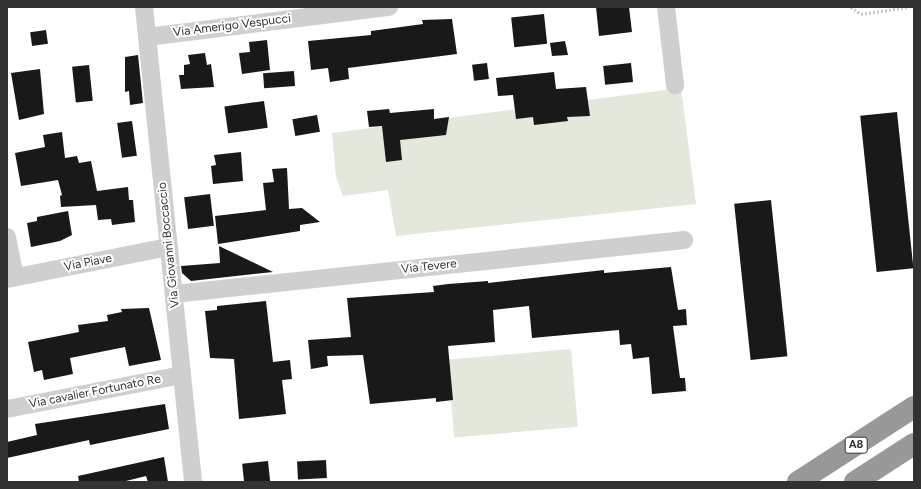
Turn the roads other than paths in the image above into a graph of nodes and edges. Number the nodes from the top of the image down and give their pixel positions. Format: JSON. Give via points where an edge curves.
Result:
{"nodes":[{"id":1,"x":144,"y":7,"type":"edge"},
{"id":2,"x":389,"y":7,"type":"edge"},
{"id":3,"x":666,"y":7,"type":"edge"},
{"id":4,"x":147,"y":37,"type":"junction"},
{"id":5,"x":675,"y":85,"type":"dead end"},
{"id":6,"x":7,"y":237,"type":"edge"},
{"id":7,"x":684,"y":240,"type":"dead end"},
{"id":8,"x":169,"y":247,"type":"junction"},
{"id":9,"x":11,"y":278,"type":"edge"},
{"id":10,"x":174,"y":294,"type":"junction"},
{"id":11,"x":182,"y":375,"type":"junction"},
{"id":12,"x":914,"y":407,"type":"edge"},
{"id":13,"x":7,"y":409,"type":"edge"},
{"id":14,"x":914,"y":444,"type":"edge"},
{"id":15,"x":193,"y":482,"type":"edge"},
{"id":16,"x":798,"y":482,"type":"edge"},
{"id":17,"x":855,"y":482,"type":"edge"}],
"edges":[{"from":1,"to":4,"type":"street","name":"Via Giovanni Boccaccio"},
{"from":2,"to":4,"type":"street","name":"Via Amerigo Vespucci"},
{"from":3,"to":5,"type":"street"},
{"from":4,"to":8,"type":"street","name":"Via Giovanni Boccaccio"},
{"from":6,"to":9,"type":"street"},
{"from":7,"to":10,"type":"street","name":"Via Tevere"},
{"from":8,"to":9,"type":"street","name":"Via Piave"},
{"from":8,"to":10,"type":"street","name":"Via Giovanni Boccaccio"},
{"from":10,"to":11,"type":"street","name":"Via Giovanni Boccaccio"},
{"from":11,"to":13,"type":"street","name":"Via cavalier Fortunato Re"},
{"from":11,"to":15,"type":"street","name":"Via Giovanni Boccaccio"},
{"from":12,"to":16,"type":"highway","number":"A8"},
{"from":14,"to":17,"type":"highway","number":"A8"}]}
